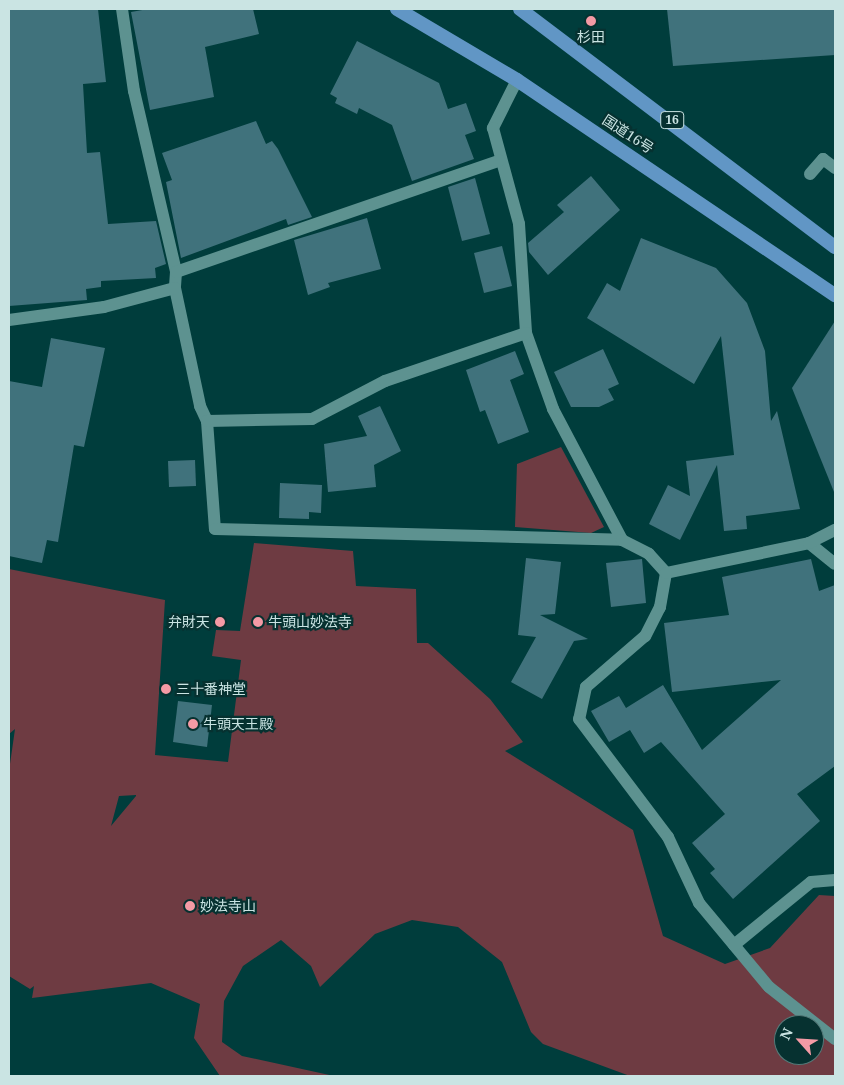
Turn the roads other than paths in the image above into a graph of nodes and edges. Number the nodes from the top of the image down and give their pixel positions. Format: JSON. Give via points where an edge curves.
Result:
{"nodes":[{"id":1,"x":122,"y":9,"type":"edge"},
{"id":2,"x":397,"y":9,"type":"edge"},
{"id":3,"x":520,"y":9,"type":"edge"},
{"id":4,"x":517,"y":80,"type":"junction"},
{"id":5,"x":499,"y":161,"type":"junction"},
{"id":6,"x":835,"y":168,"type":"edge"},
{"id":7,"x":810,"y":174,"type":"dead end"},
{"id":8,"x":835,"y":247,"type":"edge"},
{"id":9,"x":176,"y":272,"type":"junction"},
{"id":10,"x":175,"y":288,"type":"junction"},
{"id":11,"x":835,"y":296,"type":"edge"},
{"id":12,"x":9,"y":320,"type":"edge"},
{"id":13,"x":526,"y":333,"type":"junction"},
{"id":14,"x":207,"y":421,"type":"junction"},
{"id":15,"x":835,"y":530,"type":"edge"},
{"id":16,"x":622,"y":540,"type":"junction"},
{"id":17,"x":809,"y":543,"type":"junction"},
{"id":18,"x":835,"y":564,"type":"edge"},
{"id":19,"x":666,"y":573,"type":"junction"},
{"id":20,"x":835,"y":880,"type":"edge"},
{"id":21,"x":734,"y":945,"type":"junction"},
{"id":22,"x":835,"y":1039,"type":"edge"}],
"edges":[{"from":1,"to":9,"type":"street","via":[[134,91]]},
{"from":2,"to":4,"type":"highway","name":"国道16号"},
{"from":3,"to":8,"type":"highway","number":"16"},
{"from":4,"to":5,"type":"street","via":[[493,128]]},
{"from":4,"to":11,"type":"highway","name":"国道16号"},
{"from":5,"to":9,"type":"street"},
{"from":5,"to":13,"type":"street","via":[[519,224]]},
{"from":6,"to":7,"type":"street","via":[[823,159]]},
{"from":9,"to":10,"type":"street"},
{"from":10,"to":12,"type":"street","via":[[104,307]]},
{"from":10,"to":14,"type":"street","via":[[200,406]]},
{"from":13,"to":14,"type":"street","via":[[385,381],[312,418]]},
{"from":13,"to":16,"type":"street","via":[[553,408]]},
{"from":14,"to":16,"type":"street","via":[[215,529]]},
{"from":15,"to":17,"type":"street"},
{"from":16,"to":19,"type":"street","via":[[649,554]]},
{"from":17,"to":18,"type":"street"},
{"from":17,"to":19,"type":"street"},
{"from":19,"to":21,"type":"street","via":[[660,607],[645,636],[586,687],[579,720],[668,837],[699,903]]},
{"from":20,"to":21,"type":"street","via":[[811,882]]},
{"from":21,"to":22,"type":"street","via":[[769,987]]}]}
